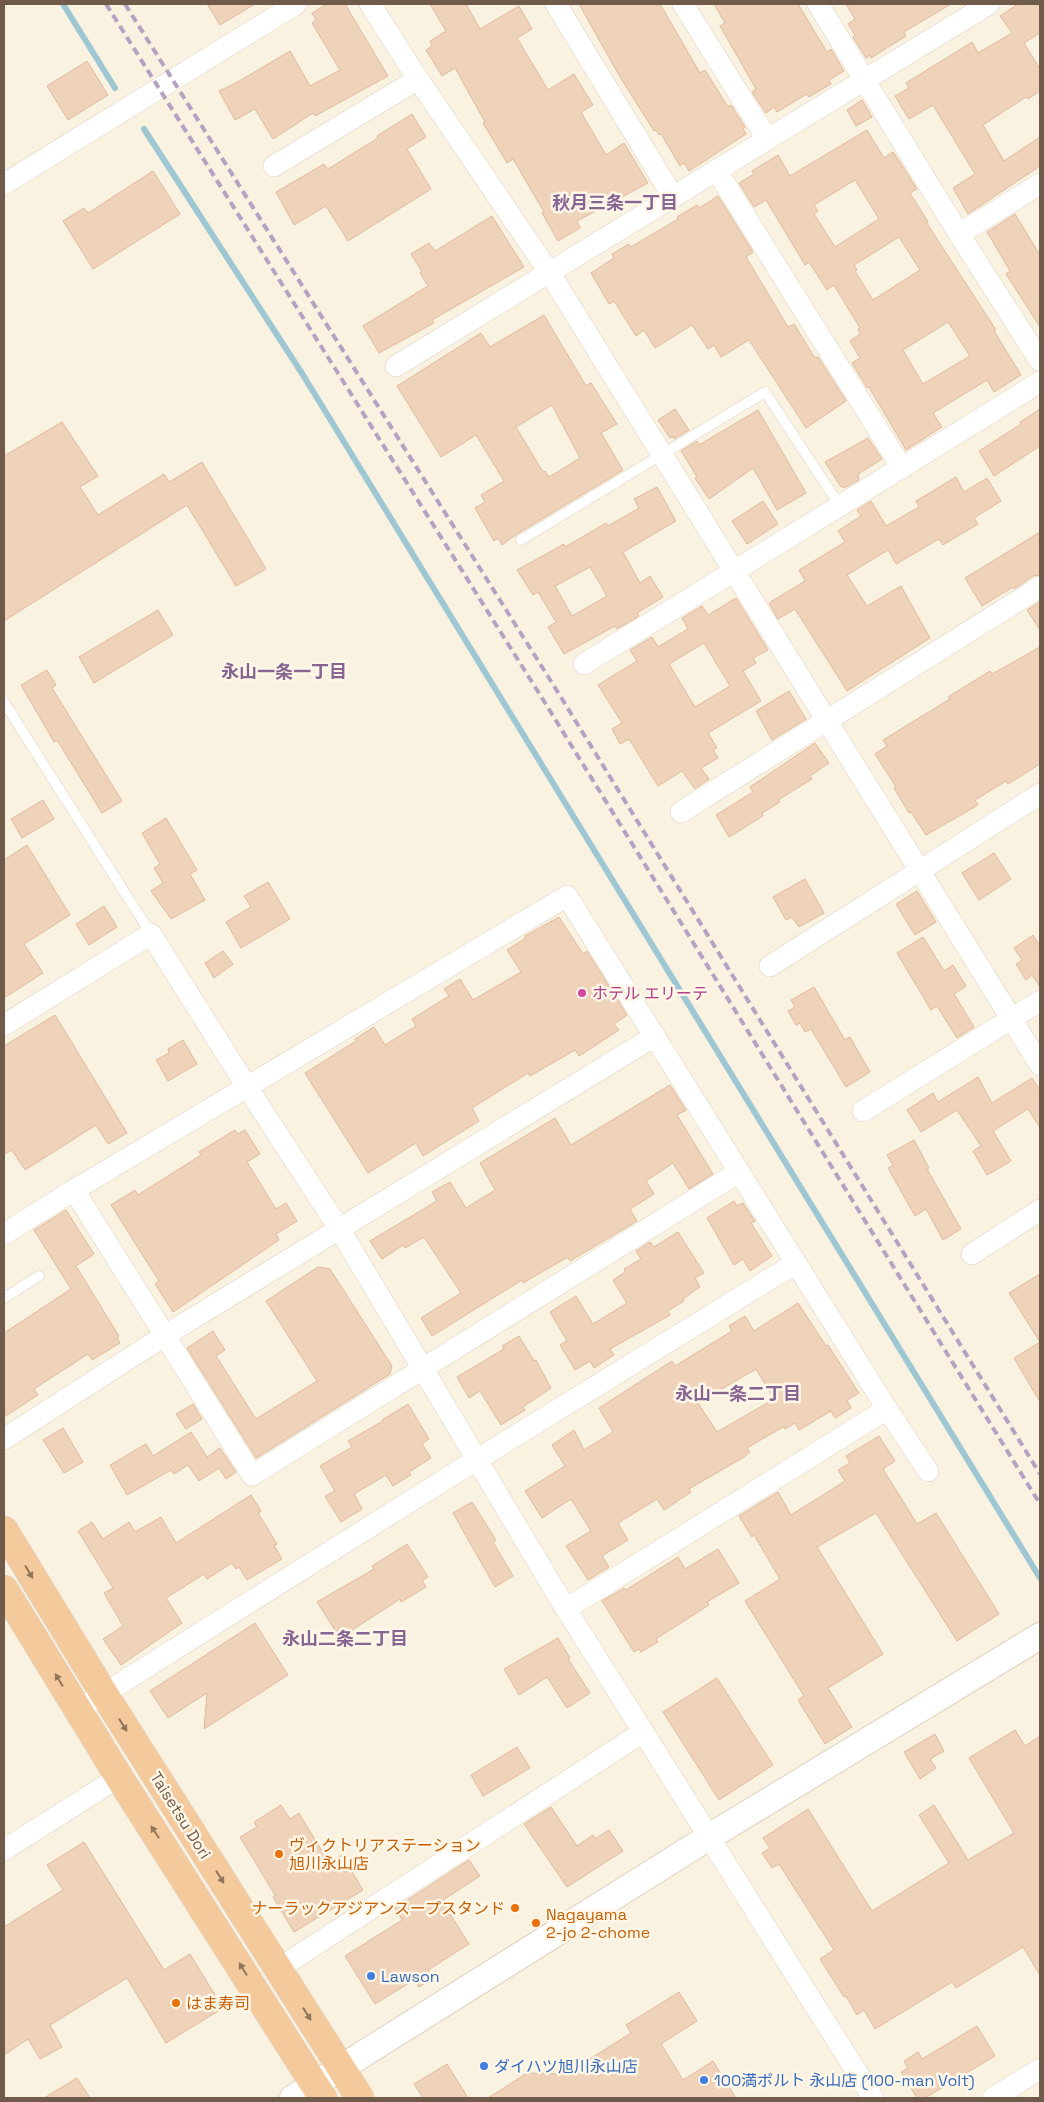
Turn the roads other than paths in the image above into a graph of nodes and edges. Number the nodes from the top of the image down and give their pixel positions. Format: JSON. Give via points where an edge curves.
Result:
{"nodes":[{"id":1,"x":370,"y":4,"type":"edge"},
{"id":2,"x":556,"y":4,"type":"edge"},
{"id":3,"x":683,"y":4,"type":"edge"},
{"id":4,"x":818,"y":4,"type":"edge"},
{"id":5,"x":987,"y":4,"type":"edge"},
{"id":6,"x":290,"y":5,"type":"edge"},
{"id":7,"x":418,"y":79,"type":"junction"},
{"id":8,"x":864,"y":79,"type":"junction"},
{"id":9,"x":767,"y":139,"type":"junction"},
{"id":10,"x":274,"y":166,"type":"dead end"},
{"id":11,"x":717,"y":171,"type":"junction"},
{"id":12,"x":4,"y":184,"type":"edge"},
{"id":13,"x":1040,"y":184,"type":"edge"},
{"id":14,"x":673,"y":196,"type":"junction"},
{"id":15,"x":959,"y":234,"type":"junction"},
{"id":16,"x":549,"y":272,"type":"junction"},
{"id":17,"x":1040,"y":361,"type":"edge"},
{"id":18,"x":396,"y":366,"type":"dead end"},
{"id":19,"x":1040,"y":382,"type":"edge"},
{"id":20,"x":662,"y":454,"type":"junction"},
{"id":21,"x":902,"y":468,"type":"junction"},
{"id":22,"x":840,"y":506,"type":"junction"},
{"id":23,"x":521,"y":540,"type":"dead end"},
{"id":24,"x":734,"y":570,"type":"junction"},
{"id":25,"x":1040,"y":587,"type":"edge"},
{"id":26,"x":584,"y":664,"type":"dead end"},
{"id":27,"x":4,"y":702,"type":"edge"},
{"id":28,"x":828,"y":721,"type":"junction"},
{"id":29,"x":1040,"y":794,"type":"edge"},
{"id":30,"x":680,"y":812,"type":"dead end"},
{"id":31,"x":920,"y":870,"type":"junction"},
{"id":32,"x":151,"y":934,"type":"junction"},
{"id":33,"x":770,"y":966,"type":"dead end"},
{"id":34,"x":1040,"y":1001,"type":"edge"},
{"id":35,"x":1012,"y":1019,"type":"junction"},
{"id":36,"x":4,"y":1025,"type":"edge"},
{"id":37,"x":655,"y":1036,"type":"junction"},
{"id":38,"x":1040,"y":1064,"type":"edge"},
{"id":39,"x":247,"y":1087,"type":"junction"},
{"id":40,"x":863,"y":1112,"type":"dead end"},
{"id":41,"x":739,"y":1172,"type":"junction"},
{"id":42,"x":74,"y":1190,"type":"junction"},
{"id":43,"x":1040,"y":1210,"type":"edge"},
{"id":44,"x":340,"y":1230,"type":"junction"},
{"id":45,"x":4,"y":1234,"type":"edge"},
{"id":46,"x":972,"y":1254,"type":"dead end"},
{"id":47,"x":796,"y":1263,"type":"junction"},
{"id":48,"x":39,"y":1276,"type":"dead end"},
{"id":49,"x":4,"y":1298,"type":"edge"},
{"id":50,"x":164,"y":1336,"type":"junction"},
{"id":51,"x":423,"y":1367,"type":"junction"},
{"id":52,"x":887,"y":1409,"type":"junction"},
{"id":53,"x":4,"y":1438,"type":"edge"},
{"id":54,"x":476,"y":1460,"type":"junction"},
{"id":55,"x":928,"y":1472,"type":"dead end"},
{"id":56,"x":4,"y":1530,"type":"edge"},
{"id":57,"x":4,"y":1589,"type":"edge"},
{"id":58,"x":566,"y":1609,"type":"junction"},
{"id":59,"x":1040,"y":1636,"type":"edge"},
{"id":60,"x":104,"y":1694,"type":"junction"},
{"id":61,"x":78,"y":1710,"type":"junction"},
{"id":62,"x":643,"y":1732,"type":"junction"},
{"id":63,"x":120,"y":1777,"type":"junction"},
{"id":64,"x":710,"y":1837,"type":"junction"},
{"id":65,"x":4,"y":1850,"type":"edge"},
{"id":66,"x":278,"y":1969,"type":"junction"},
{"id":67,"x":341,"y":2068,"type":"junction"},
{"id":68,"x":1040,"y":2069,"type":"edge"},
{"id":69,"x":310,"y":2094,"type":"edge"},
{"id":70,"x":360,"y":2098,"type":"edge"},
{"id":71,"x":873,"y":2098,"type":"edge"},
{"id":72,"x":993,"y":2098,"type":"edge"}],
"edges":[{"from":1,"to":7,"type":"street"},
{"from":2,"to":14,"type":"street"},
{"from":3,"to":9,"type":"street"},
{"from":4,"to":8,"type":"street"},
{"from":5,"to":8,"type":"street"},
{"from":6,"to":12,"type":"street"},
{"from":7,"to":10,"type":"street"},
{"from":7,"to":16,"type":"street"},
{"from":8,"to":9,"type":"street"},
{"from":8,"to":15,"type":"street"},
{"from":9,"to":11,"type":"street"},
{"from":11,"to":14,"type":"street"},
{"from":11,"to":21,"type":"street"},
{"from":13,"to":15,"type":"street"},
{"from":14,"to":16,"type":"street"},
{"from":15,"to":17,"type":"street"},
{"from":16,"to":18,"type":"street"},
{"from":16,"to":20,"type":"street"},
{"from":19,"to":21,"type":"street"},
{"from":20,"to":22,"type":"lane","via":[[765,392]]},
{"from":20,"to":23,"type":"lane"},
{"from":20,"to":24,"type":"street"},
{"from":21,"to":22,"type":"street"},
{"from":22,"to":24,"type":"street"},
{"from":24,"to":26,"type":"street"},
{"from":24,"to":28,"type":"street"},
{"from":25,"to":28,"type":"street"},
{"from":27,"to":32,"type":"lane"},
{"from":28,"to":30,"type":"street"},
{"from":28,"to":31,"type":"street"},
{"from":29,"to":31,"type":"street"},
{"from":31,"to":33,"type":"street"},
{"from":31,"to":35,"type":"street"},
{"from":32,"to":36,"type":"street"},
{"from":32,"to":39,"type":"street"},
{"from":34,"to":35,"type":"street"},
{"from":35,"to":38,"type":"street"},
{"from":35,"to":40,"type":"street"},
{"from":37,"to":39,"type":"street","via":[[567,896]]},
{"from":37,"to":41,"type":"street"},
{"from":37,"to":44,"type":"street"},
{"from":39,"to":42,"type":"street"},
{"from":39,"to":44,"type":"street"},
{"from":41,"to":47,"type":"street"},
{"from":41,"to":51,"type":"street"},
{"from":42,"to":45,"type":"street"},
{"from":42,"to":50,"type":"street"},
{"from":43,"to":46,"type":"street"},
{"from":44,"to":50,"type":"street"},
{"from":44,"to":51,"type":"street"},
{"from":47,"to":52,"type":"street"},
{"from":47,"to":54,"type":"street"},
{"from":48,"to":49,"type":"lane"},
{"from":50,"to":51,"type":"street","via":[[252,1475]]},
{"from":50,"to":53,"type":"street"},
{"from":51,"to":54,"type":"street"},
{"from":52,"to":55,"type":"street"},
{"from":52,"to":58,"type":"street"},
{"from":54,"to":58,"type":"street"},
{"from":54,"to":60,"type":"street"},
{"from":56,"to":60,"type":"highway","name":"Taisetsu Dori","one_way":true},
{"from":61,"to":57,"type":"highway","name":"Taisetsu Dori","one_way":true},
{"from":58,"to":62,"type":"street"},
{"from":59,"to":64,"type":"street"},
{"from":60,"to":61,"type":"street"},
{"from":60,"to":66,"type":"highway","name":"Taisetsu Dori","one_way":true},
{"from":61,"to":63,"type":"highway","name":"Taisetsu Dori"},
{"from":62,"to":64,"type":"street"},
{"from":62,"to":66,"type":"street"},
{"from":63,"to":65,"type":"street"},
{"from":69,"to":63,"type":"highway","name":"Taisetsu Dori","one_way":true},
{"from":64,"to":67,"type":"street"},
{"from":64,"to":71,"type":"street"},
{"from":66,"to":67,"type":"highway","name":"Taisetsu Dori","one_way":true},
{"from":67,"to":69,"type":"street"},
{"from":67,"to":70,"type":"highway","name":"Taisetsu Dori"},
{"from":68,"to":72,"type":"street"}]}
